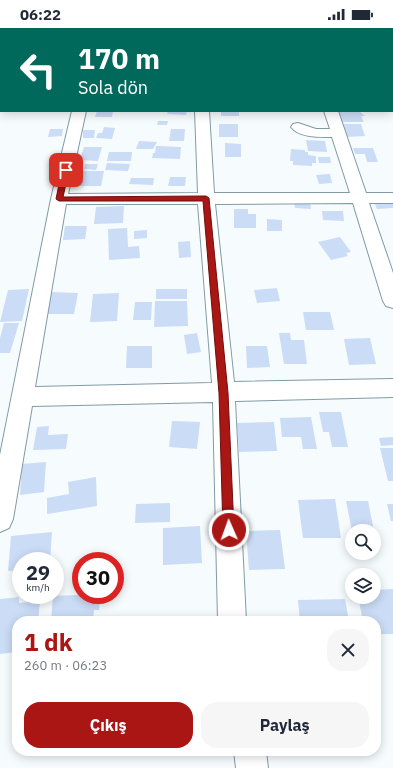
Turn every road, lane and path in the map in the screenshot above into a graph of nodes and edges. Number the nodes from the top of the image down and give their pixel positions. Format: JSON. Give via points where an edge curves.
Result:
{"nodes":[{"id":1,"x":79,"y":112,"type":"edge"},
{"id":2,"x":202,"y":112,"type":"edge"},
{"id":3,"x":331,"y":112,"type":"edge"},
{"id":4,"x":298,"y":127,"type":"dead end"},
{"id":5,"x":338,"y":133,"type":"junction"},
{"id":6,"x":206,"y":198,"type":"junction"},
{"id":7,"x":360,"y":198,"type":"junction"},
{"id":8,"x":393,"y":198,"type":"edge"},
{"id":9,"x":59,"y":199,"type":"junction"},
{"id":10,"x":393,"y":301,"type":"edge"},
{"id":11,"x":393,"y":388,"type":"edge"},
{"id":12,"x":224,"y":393,"type":"junction"},
{"id":13,"x":23,"y":397,"type":"junction"},
{"id":14,"x":0,"y":519,"type":"edge"},
{"id":15,"x":232,"y":616,"type":"edge"},
{"id":16,"x":251,"y":756,"type":"edge"},
{"id":17,"x":252,"y":768,"type":"edge"}],
"edges":[{"from":1,"to":9,"type":"street"},
{"from":2,"to":6,"type":"street"},
{"from":3,"to":5,"type":"street"},
{"from":4,"to":5,"type":"street","via":[[314,132]]},
{"from":5,"to":7,"type":"street"},
{"from":6,"to":7,"type":"street"},
{"from":6,"to":9,"type":"street"},
{"from":6,"to":12,"type":"street"},
{"from":7,"to":8,"type":"street"},
{"from":7,"to":10,"type":"street"},
{"from":9,"to":13,"type":"street"},
{"from":11,"to":12,"type":"street"},
{"from":12,"to":13,"type":"street"},
{"from":12,"to":15,"type":"street"},
{"from":13,"to":14,"type":"street"},
{"from":16,"to":17,"type":"street"}]}
